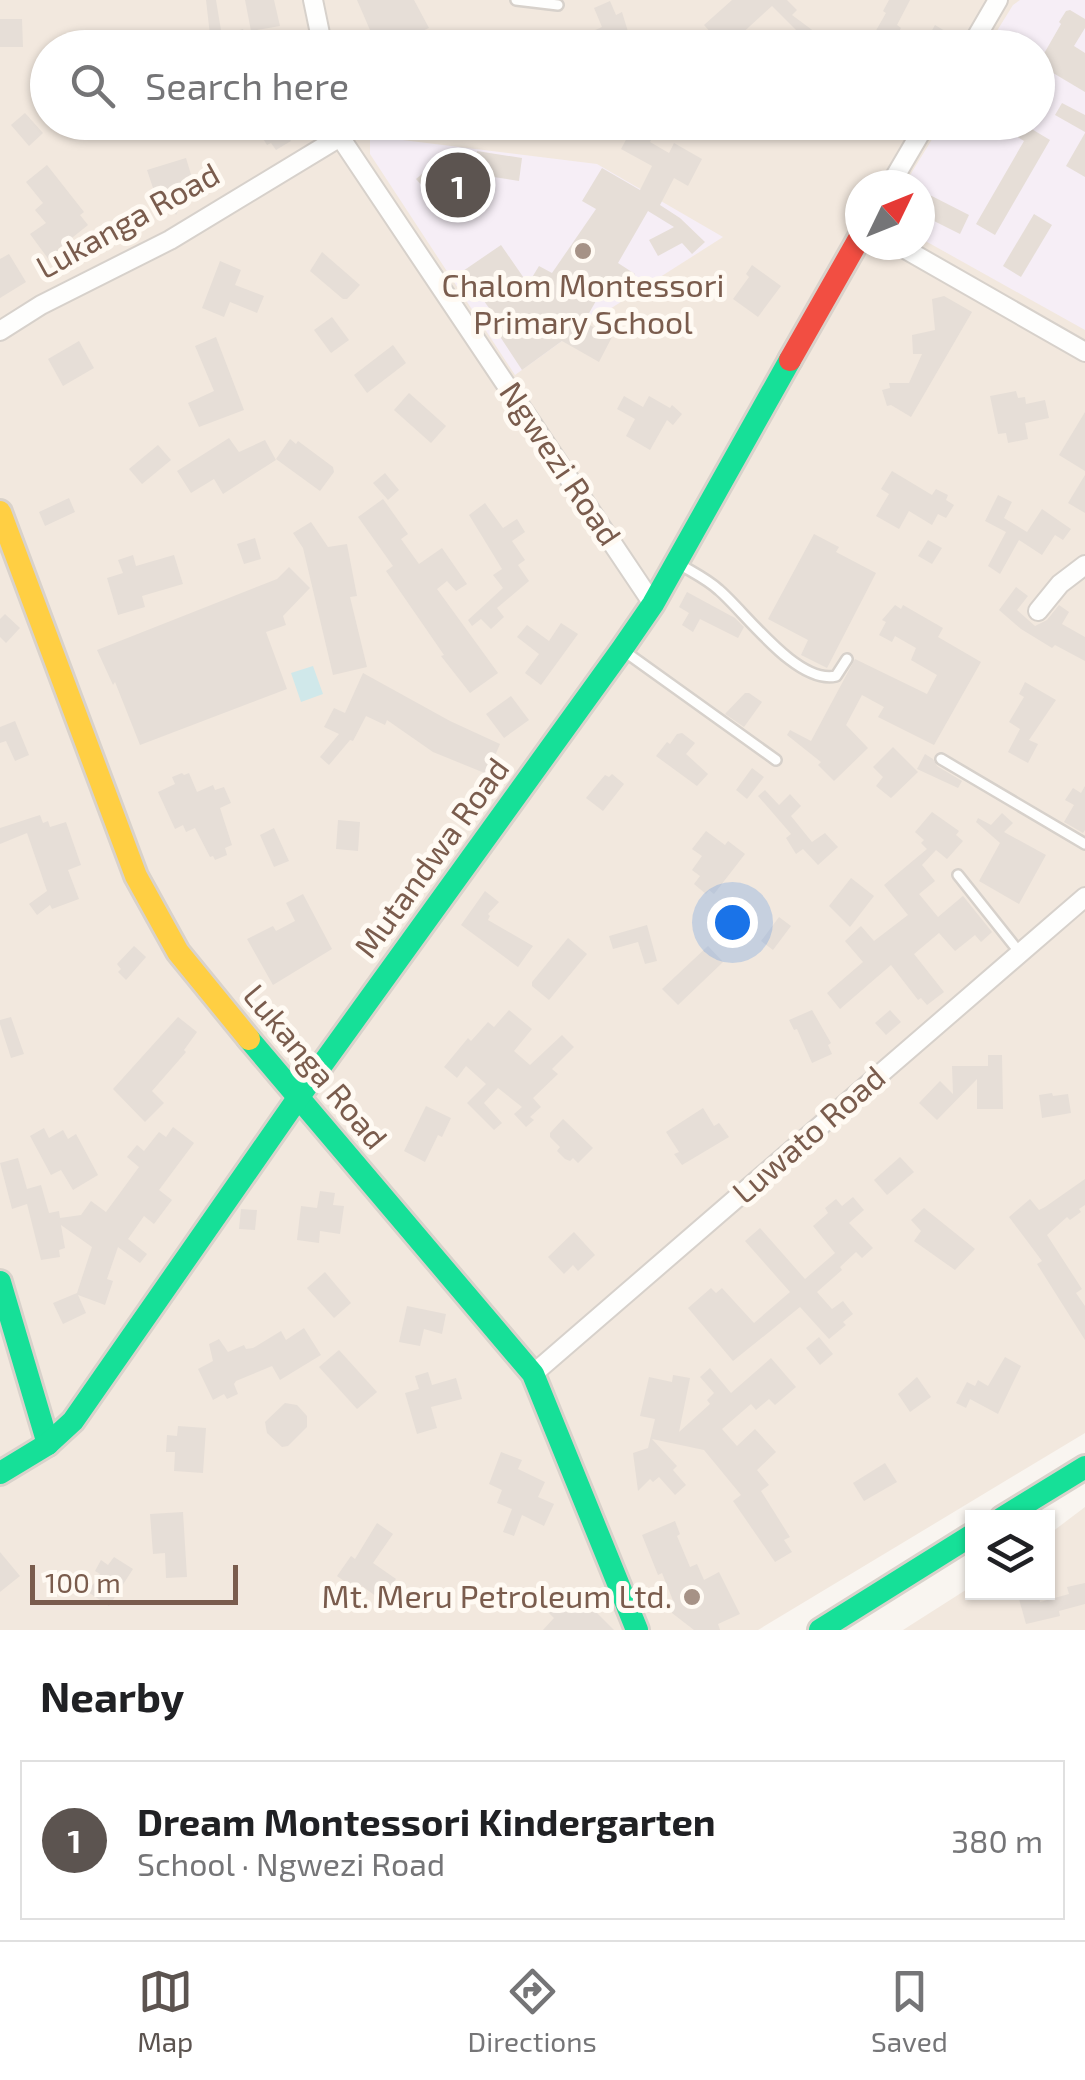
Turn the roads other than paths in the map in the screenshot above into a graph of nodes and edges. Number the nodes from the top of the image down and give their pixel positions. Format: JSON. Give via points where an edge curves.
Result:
{"nodes":[{"id":1,"x":313,"y":0,"type":"edge"},
{"id":2,"x":516,"y":0,"type":"edge"},
{"id":3,"x":998,"y":0,"type":"edge"},
{"id":4,"x":558,"y":4,"type":"dead end"},
{"id":5,"x":319,"y":30,"type":"edge"},
{"id":6,"x":980,"y":30,"type":"edge"},
{"id":7,"x":323,"y":140,"type":"edge"},
{"id":8,"x":345,"y":140,"type":"edge"},
{"id":9,"x":916,"y":140,"type":"edge"},
{"id":10,"x":899,"y":170,"type":"edge"},
{"id":11,"x":846,"y":260,"type":"edge"},
{"id":12,"x":924,"y":260,"type":"edge"},
{"id":13,"x":0,"y":332,"type":"edge"},
{"id":14,"x":1085,"y":352,"type":"edge"},
{"id":15,"x":0,"y":512,"type":"edge"},
{"id":16,"x":676,"y":563,"type":"junction"},
{"id":17,"x":1085,"y":565,"type":"edge"},
{"id":18,"x":653,"y":604,"type":"junction"},
{"id":19,"x":1038,"y":611,"type":"dead end"},
{"id":20,"x":622,"y":649,"type":"junction"},
{"id":21,"x":848,"y":659,"type":"dead end"},
{"id":22,"x":941,"y":758,"type":"dead end"},
{"id":23,"x":776,"y":760,"type":"dead end"},
{"id":24,"x":1085,"y":844,"type":"edge"},
{"id":25,"x":958,"y":875,"type":"dead end"},
{"id":26,"x":1085,"y":898,"type":"edge"},
{"id":27,"x":1020,"y":953,"type":"junction"},
{"id":28,"x":298,"y":1098,"type":"junction"},
{"id":29,"x":0,"y":1282,"type":"edge"},
{"id":30,"x":534,"y":1374,"type":"junction"},
{"id":31,"x":48,"y":1444,"type":"junction"},
{"id":32,"x":1085,"y":1467,"type":"edge"},
{"id":33,"x":0,"y":1473,"type":"edge"},
{"id":34,"x":1015,"y":1510,"type":"edge"},
{"id":35,"x":965,"y":1539,"type":"edge"},
{"id":36,"x":637,"y":1630,"type":"edge"},
{"id":37,"x":820,"y":1630,"type":"edge"}],
"edges":[{"from":1,"to":5,"type":"street"},
{"from":2,"to":4,"type":"lane"},
{"from":3,"to":6,"type":"street"},
{"from":7,"to":13,"type":"street","name":"Lukanga Road","via":[[170,240]]},
{"from":8,"to":18,"type":"street","name":"Ngwezi Road"},
{"from":9,"to":10,"type":"street"},
{"from":11,"to":16,"type":"street","name":"Mutandwa Road"},
{"from":12,"to":14,"type":"street"},
{"from":15,"to":28,"type":"street","name":"Lukanga Road","via":[[144,890],[178,952]]},
{"from":16,"to":18,"type":"street","name":"Mutandwa Road"},
{"from":16,"to":21,"type":"lane","via":[[718,589],[809,672],[836,676]]},
{"from":17,"to":19,"type":"street"},
{"from":18,"to":20,"type":"street","name":"Mutandwa Road"},
{"from":20,"to":23,"type":"lane"},
{"from":20,"to":28,"type":"street","name":"Mutandwa Road"},
{"from":22,"to":24,"type":"lane"},
{"from":25,"to":27,"type":"lane"},
{"from":26,"to":27,"type":"street","name":"Luwato Road"},
{"from":27,"to":30,"type":"street","name":"Luwato Road"},
{"from":28,"to":30,"type":"street","name":"Lukanga Road"},
{"from":28,"to":31,"type":"street","name":"Mutandwa Road","via":[[84,1406]]},
{"from":29,"to":31,"type":"street"},
{"from":30,"to":36,"type":"street","name":"Lukanga Road"},
{"from":31,"to":33,"type":"street","name":"Mutandwa Road"},
{"from":32,"to":34,"type":"street"},
{"from":35,"to":37,"type":"street"}]}
